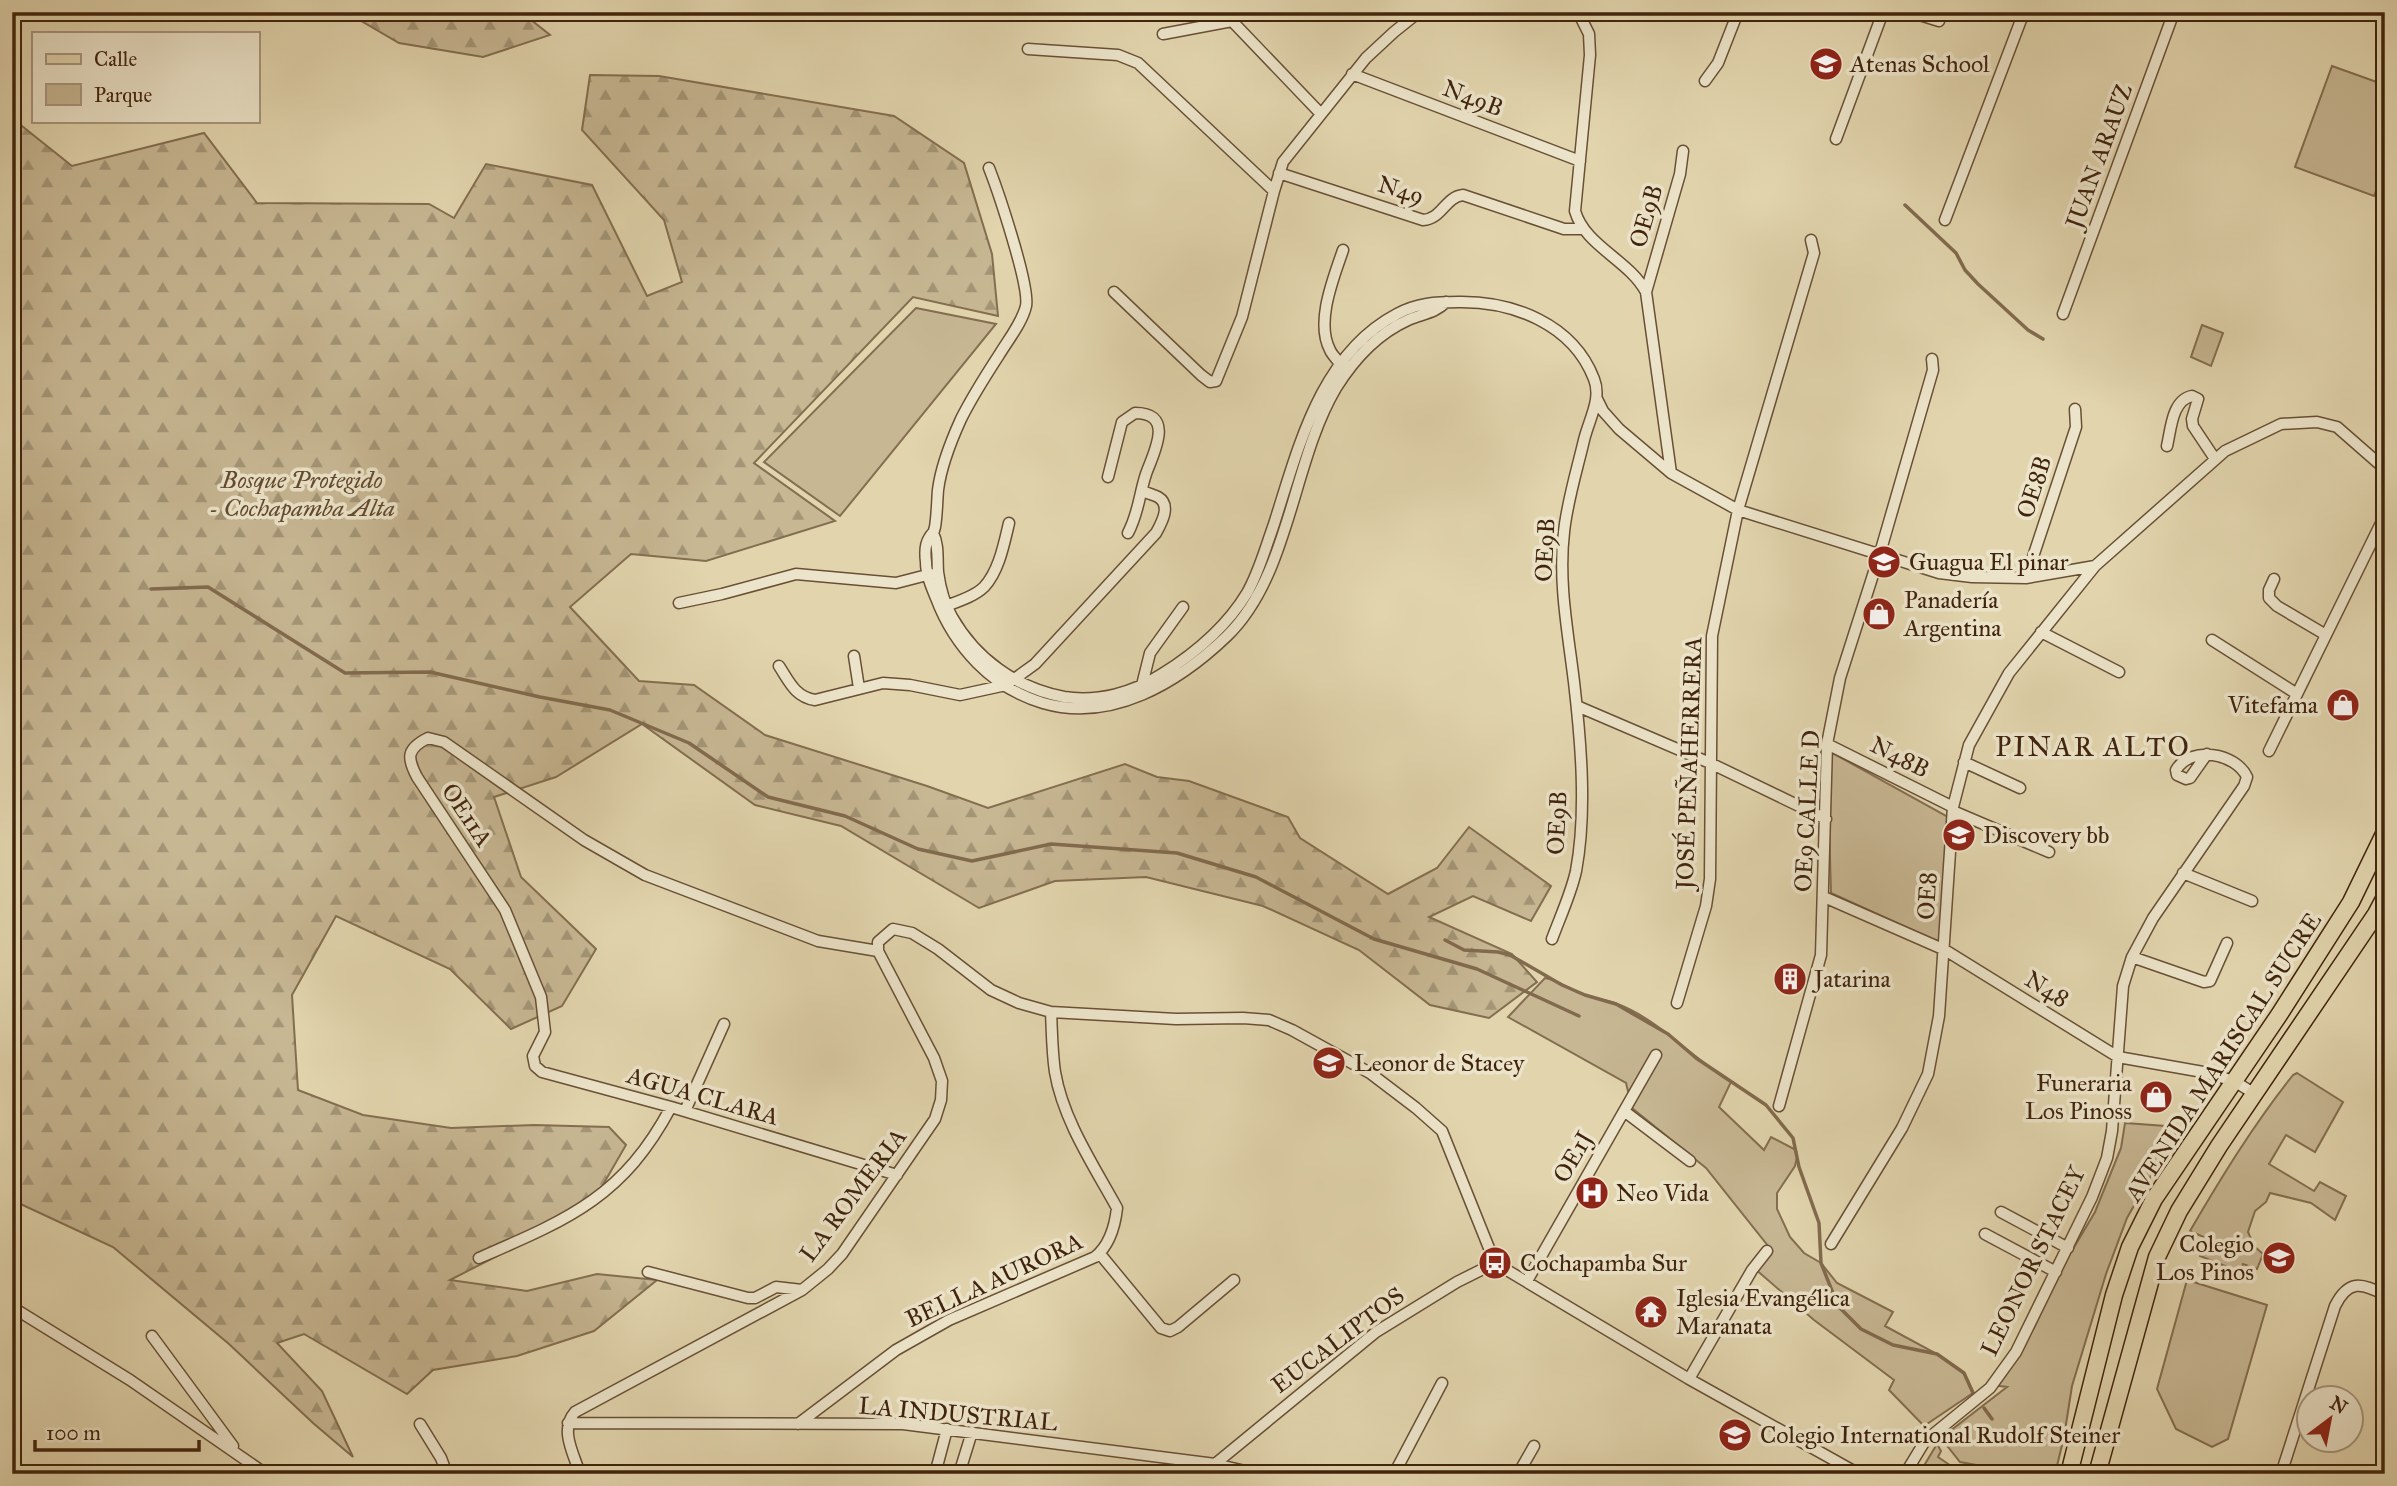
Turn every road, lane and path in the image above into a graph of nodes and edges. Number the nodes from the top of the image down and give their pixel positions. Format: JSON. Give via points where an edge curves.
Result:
{"nodes":[{"id":1,"x":1419,"y":12,"type":"edge"},
{"id":2,"x":1578,"y":12,"type":"edge"},
{"id":3,"x":1738,"y":12,"type":"edge"},
{"id":4,"x":1883,"y":12,"type":"edge"},
{"id":5,"x":1910,"y":12,"type":"edge"},
{"id":6,"x":2024,"y":12,"type":"edge"},
{"id":7,"x":2174,"y":12,"type":"edge"},
{"id":8,"x":1940,"y":21,"type":"dead end"},
{"id":9,"x":1163,"y":34,"type":"dead end"},
{"id":10,"x":1028,"y":49,"type":"dead end"},
{"id":11,"x":1352,"y":74,"type":"junction"},
{"id":12,"x":1705,"y":81,"type":"dead end"},
{"id":13,"x":1321,"y":114,"type":"junction"},
{"id":14,"x":1836,"y":139,"type":"dead end"},
{"id":15,"x":1683,"y":151,"type":"dead end"},
{"id":16,"x":1580,"y":161,"type":"junction"},
{"id":17,"x":989,"y":168,"type":"dead end"},
{"id":18,"x":1279,"y":173,"type":"junction"},
{"id":19,"x":1274,"y":191,"type":"junction"},
{"id":20,"x":1945,"y":220,"type":"dead end"},
{"id":21,"x":1583,"y":229,"type":"junction"},
{"id":22,"x":1811,"y":240,"type":"dead end"},
{"id":23,"x":1343,"y":250,"type":"dead end"},
{"id":24,"x":1114,"y":292,"type":"dead end"},
{"id":25,"x":1646,"y":292,"type":"junction"},
{"id":26,"x":1446,"y":302,"type":"junction"},
{"id":27,"x":2063,"y":314,"type":"dead end"},
{"id":28,"x":1932,"y":359,"type":"dead end"},
{"id":29,"x":1340,"y":364,"type":"junction"},
{"id":30,"x":1597,"y":400,"type":"junction"},
{"id":31,"x":2075,"y":408,"type":"dead end"},
{"id":32,"x":2167,"y":446,"type":"dead end"},
{"id":33,"x":2215,"y":459,"type":"junction"},
{"id":34,"x":2385,"y":469,"type":"edge"},
{"id":35,"x":1671,"y":473,"type":"junction"},
{"id":36,"x":1108,"y":477,"type":"dead end"},
{"id":37,"x":1142,"y":490,"type":"junction"},
{"id":38,"x":1287,"y":500,"type":"junction"},
{"id":39,"x":1738,"y":510,"type":"junction"},
{"id":40,"x":2385,"y":515,"type":"edge"},
{"id":41,"x":1009,"y":523,"type":"dead end"},
{"id":42,"x":1128,"y":533,"type":"dead end"},
{"id":43,"x":1880,"y":553,"type":"junction"},
{"id":44,"x":2095,"y":566,"type":"junction"},
{"id":45,"x":933,"y":573,"type":"junction"},
{"id":46,"x":2026,"y":578,"type":"junction"},
{"id":47,"x":2274,"y":579,"type":"dead end"},
{"id":48,"x":679,"y":603,"type":"dead end"},
{"id":49,"x":943,"y":607,"type":"junction"},
{"id":50,"x":1183,"y":607,"type":"dead end"},
{"id":51,"x":2041,"y":632,"type":"junction"},
{"id":52,"x":2326,"y":635,"type":"junction"},
{"id":53,"x":2212,"y":640,"type":"dead end"},
{"id":54,"x":854,"y":656,"type":"dead end"},
{"id":55,"x":779,"y":666,"type":"dead end"},
{"id":56,"x":2119,"y":672,"type":"dead end"},
{"id":57,"x":1010,"y":682,"type":"junction"},
{"id":58,"x":859,"y":688,"type":"junction"},
{"id":59,"x":1142,"y":690,"type":"junction"},
{"id":60,"x":2297,"y":694,"type":"junction"},
{"id":61,"x":1577,"y":706,"type":"junction"},
{"id":62,"x":1827,"y":744,"type":"junction"},
{"id":63,"x":2269,"y":751,"type":"dead end"},
{"id":64,"x":2207,"y":754,"type":"dead end"},
{"id":65,"x":1964,"y":762,"type":"junction"},
{"id":66,"x":1710,"y":763,"type":"junction"},
{"id":67,"x":2020,"y":788,"type":"dead end"},
{"id":68,"x":1953,"y":809,"type":"junction"},
{"id":69,"x":1826,"y":819,"type":"junction"},
{"id":70,"x":2385,"y":832,"type":"edge"},
{"id":71,"x":2049,"y":852,"type":"dead end"},
{"id":72,"x":2183,"y":873,"type":"junction"},
{"id":73,"x":1824,"y":897,"type":"junction"},
{"id":74,"x":2385,"y":897,"type":"edge"},
{"id":75,"x":2252,"y":901,"type":"dead end"},
{"id":76,"x":1552,"y":939,"type":"dead end"},
{"id":77,"x":2227,"y":943,"type":"dead end"},
{"id":78,"x":1945,"y":950,"type":"junction"},
{"id":79,"x":878,"y":951,"type":"junction"},
{"id":80,"x":2132,"y":957,"type":"junction"},
{"id":81,"x":1676,"y":1003,"type":"dead end"},
{"id":82,"x":1051,"y":1013,"type":"junction"},
{"id":83,"x":724,"y":1024,"type":"dead end"},
{"id":84,"x":545,"y":1032,"type":"joint"},
{"id":85,"x":1656,"y":1055,"type":"dead end"},
{"id":86,"x":2118,"y":1057,"type":"junction"},
{"id":87,"x":2234,"y":1081,"type":"junction"},
{"id":88,"x":2255,"y":1094,"type":"junction"},
{"id":89,"x":1779,"y":1105,"type":"dead end"},
{"id":90,"x":671,"y":1107,"type":"junction"},
{"id":91,"x":685,"y":1111,"type":"junction"},
{"id":92,"x":1624,"y":1111,"type":"junction"},
{"id":93,"x":1690,"y":1160,"type":"dead end"},
{"id":94,"x":897,"y":1175,"type":"junction"},
{"id":95,"x":2001,"y":1212,"type":"dead end"},
{"id":96,"x":1985,"y":1234,"type":"dead end"},
{"id":97,"x":1831,"y":1244,"type":"dead end"},
{"id":98,"x":2068,"y":1248,"type":"junction"},
{"id":99,"x":1767,"y":1251,"type":"dead end"},
{"id":100,"x":1100,"y":1254,"type":"junction"},
{"id":101,"x":479,"y":1258,"type":"dead end"},
{"id":102,"x":1495,"y":1263,"type":"junction"},
{"id":103,"x":648,"y":1272,"type":"dead end"},
{"id":104,"x":2056,"y":1272,"type":"junction"},
{"id":105,"x":1234,"y":1280,"type":"dead end"},
{"id":106,"x":1527,"y":1281,"type":"junction"},
{"id":107,"x":802,"y":1290,"type":"junction"},
{"id":108,"x":2385,"y":1294,"type":"edge"},
{"id":109,"x":12,"y":1307,"type":"edge"},
{"id":110,"x":152,"y":1336,"type":"dead end"},
{"id":111,"x":1689,"y":1379,"type":"junction"},
{"id":112,"x":1442,"y":1383,"type":"dead end"},
{"id":113,"x":568,"y":1423,"type":"junction"},
{"id":114,"x":421,"y":1424,"type":"dead end"},
{"id":115,"x":798,"y":1424,"type":"junction"},
{"id":116,"x":947,"y":1429,"type":"junction"},
{"id":117,"x":972,"y":1432,"type":"junction"},
{"id":118,"x":1534,"y":1446,"type":"dead end"},
{"id":119,"x":237,"y":1452,"type":"junction"},
{"id":120,"x":1214,"y":1464,"type":"junction"},
{"id":121,"x":266,"y":1474,"type":"edge"},
{"id":122,"x":447,"y":1474,"type":"edge"},
{"id":123,"x":580,"y":1474,"type":"edge"},
{"id":124,"x":935,"y":1474,"type":"edge"},
{"id":125,"x":959,"y":1474,"type":"edge"},
{"id":126,"x":1258,"y":1474,"type":"edge"},
{"id":127,"x":1394,"y":1474,"type":"edge"},
{"id":128,"x":1518,"y":1474,"type":"edge"},
{"id":129,"x":1858,"y":1474,"type":"edge"},
{"id":130,"x":1905,"y":1474,"type":"edge"},
{"id":131,"x":2069,"y":1474,"type":"edge"},
{"id":132,"x":2097,"y":1474,"type":"edge"},
{"id":133,"x":2281,"y":1474,"type":"edge"}],
"edges":[{"from":1,"to":11,"type":"street"},
{"from":2,"to":16,"type":"street","via":[[1587,27],[1590,48]]},
{"from":3,"to":12,"type":"street","via":[[1718,64]]},
{"from":4,"to":14,"type":"street"},
{"from":5,"to":8,"type":"street"},
{"from":6,"to":20,"type":"street"},
{"from":7,"to":27,"type":"street","name":"JUAN ARAUZ"},
{"from":9,"to":13,"type":"street","via":[[1232,21]]},
{"from":10,"to":19,"type":"street","via":[[1118,55],[1138,64]]},
{"from":11,"to":13,"type":"street"},
{"from":11,"to":16,"type":"street","name":"N49B"},
{"from":13,"to":18,"type":"street"},
{"from":15,"to":25,"type":"street","name":"OE9B","via":[[1681,174]]},
{"from":16,"to":21,"type":"street","via":[[1576,211]]},
{"from":17,"to":45,"type":"street","via":[[1024,284],[1026,305],[952,440],[939,487]]},
{"from":18,"to":19,"type":"street"},
{"from":18,"to":21,"type":"street","name":"N49","via":[[1423,220],[1462,195],[1564,229]]},
{"from":19,"to":24,"type":"street","via":[[1242,317],[1213,382]]},
{"from":21,"to":25,"type":"street","via":[[1636,277]]},
{"from":22,"to":39,"type":"street","name":"JOSÉ PEÑAHERRERA","via":[[1814,253]]},
{"from":23,"to":29,"type":"street","via":[[1325,315],[1329,350]]},
{"from":25,"to":35,"type":"street"},
{"from":26,"to":29,"type":"street","via":[[1409,308],[1388,319],[1362,338]]},
{"from":26,"to":30,"type":"street","via":[[1507,307],[1543,320],[1583,358]]},
{"from":26,"to":38,"type":"street","via":[[1386,332],[1365,349],[1332,395]]},
{"from":28,"to":43,"type":"street","name":"OE9 CALLE D","via":[[1933,370]]},
{"from":29,"to":38,"type":"street","via":[[1309,421]]},
{"from":30,"to":35,"type":"street","via":[[1619,429]]},
{"from":30,"to":61,"type":"street","name":"OE9B","via":[[1564,530],[1561,576]]},
{"from":31,"to":46,"type":"street","name":"OE8B","via":[[2076,427]]},
{"from":32,"to":33,"type":"street","via":[[2177,407],[2192,396],[2198,399],[2193,426]]},
{"from":33,"to":34,"type":"street","name":"OE8","via":[[2281,424],[2317,422],[2343,431]]},
{"from":33,"to":44,"type":"street","name":"OE8"},
{"from":35,"to":39,"type":"street"},
{"from":36,"to":37,"type":"street","via":[[1122,422],[1132,414],[1146,414],[1159,434]]},
{"from":37,"to":42,"type":"street"},
{"from":37,"to":57,"type":"street","via":[[1164,504],[1156,533],[1044,654]]},
{"from":38,"to":59,"type":"street","via":[[1255,578],[1229,618]]},
{"from":39,"to":43,"type":"street"},
{"from":39,"to":66,"type":"street","name":"JOSÉ PEÑAHERRERA","via":[[1712,636]]},
{"from":40,"to":52,"type":"street"},
{"from":41,"to":49,"type":"street","via":[[1002,552],[984,587]]},
{"from":43,"to":46,"type":"street","via":[[1939,573]]},
{"from":43,"to":62,"type":"street","name":"OE9 CALLE D","via":[[1840,678]]},
{"from":44,"to":46,"type":"street"},
{"from":44,"to":51,"type":"street","name":"OE8"},
{"from":45,"to":48,"type":"street","via":[[896,583],[796,574]]},
{"from":45,"to":49,"type":"street"},
{"from":47,"to":52,"type":"street","via":[[2269,590],[2277,606]]},
{"from":49,"to":57,"type":"street","via":[[974,649]]},
{"from":50,"to":59,"type":"street","via":[[1150,653]]},
{"from":51,"to":56,"type":"street"},
{"from":51,"to":65,"type":"street","name":"OE8","via":[[2009,673]]},
{"from":52,"to":60,"type":"street"},
{"from":53,"to":60,"type":"street"},
{"from":54,"to":58,"type":"street"},
{"from":55,"to":58,"type":"street","via":[[806,698],[815,700]]},
{"from":57,"to":58,"type":"street","via":[[960,695],[910,685]]},
{"from":57,"to":59,"type":"street","via":[[1081,699]]},
{"from":60,"to":63,"type":"street"},
{"from":61,"to":66,"type":"street"},
{"from":61,"to":76,"type":"street","name":"OE9B","via":[[1583,819],[1575,875]]},
{"from":62,"to":68,"type":"street","name":"N48B"},
{"from":62,"to":69,"type":"street","name":"OE9 CALLE D"},
{"from":64,"to":72,"type":"street","name":"LEONOR STACEY","via":[[2243,769],[2247,777]]},
{"from":65,"to":67,"type":"street"},
{"from":65,"to":68,"type":"street","name":"OE8"},
{"from":66,"to":69,"type":"street"},
{"from":66,"to":81,"type":"street","name":"JOSÉ PEÑAHERRERA","via":[[1708,894]]},
{"from":68,"to":71,"type":"street","name":"N48B"},
{"from":68,"to":78,"type":"street","name":"OE8"},
{"from":69,"to":73,"type":"street","name":"OE9 CALLE D"},
{"from":70,"to":87,"type":"main road","name":"AVENIDA MARISCAL SUCRE","via":[[2351,902]]},
{"from":72,"to":75,"type":"street"},
{"from":72,"to":80,"type":"street","name":"LEONOR STACEY"},
{"from":73,"to":78,"type":"street","name":"N48"},
{"from":73,"to":89,"type":"street","name":"OE9 CALLE D","via":[[1819,964]]},
{"from":74,"to":88,"type":"main road","name":"AVENIDA MARISCAL SUCRE"},
{"from":77,"to":80,"type":"street","via":[[2210,981],[2204,982]]},
{"from":78,"to":86,"type":"street","name":"N48"},
{"from":78,"to":97,"type":"street","name":"OE8","via":[[1928,1074],[1902,1128]]},
{"from":79,"to":82,"type":"street","via":[[878,942],[893,929],[912,933],[991,990]]},
{"from":79,"to":84,"type":"street","name":"OE11A","via":[[818,941],[645,875],[584,840],[436,739],[424,740],[409,761],[505,910],[541,997]]},
{"from":79,"to":94,"type":"street","name":"LA ROMERIA","via":[[942,1081],[934,1119]]},
{"from":80,"to":86,"type":"street","name":"LEONOR STACEY","via":[[2123,986]]},
{"from":82,"to":100,"type":"street","name":"BELLA AURORA","via":[[1061,1096],[1117,1208],[1115,1224]]},
{"from":82,"to":102,"type":"street","via":[[1269,1020],[1370,1073],[1442,1131]]},
{"from":83,"to":91,"type":"street"},
{"from":84,"to":90,"type":"street","name":"AGUA CLARA","via":[[533,1056],[542,1072]]},
{"from":85,"to":92,"type":"street","name":"OE1J"},
{"from":86,"to":87,"type":"street","name":"N48"},
{"from":86,"to":98,"type":"street","name":"LEONOR STACEY","via":[[2107,1158]]},
{"from":87,"to":88,"type":"street","name":"N48"},
{"from":87,"to":131,"type":"main road","name":"AVENIDA MARISCAL SUCRE","via":[[2154,1199],[2130,1247]]},
{"from":88,"to":132,"type":"main road","name":"AVENIDA MARISCAL SUCRE","via":[[2179,1211],[2157,1257]]},
{"from":90,"to":91,"type":"street","name":"AGUA CLARA"},
{"from":90,"to":101,"type":"street","via":[[644,1151],[590,1205]]},
{"from":91,"to":94,"type":"street","name":"AGUA CLARA"},
{"from":92,"to":93,"type":"street"},
{"from":92,"to":106,"type":"street","name":"OE1J"},
{"from":94,"to":107,"type":"street","name":"LA ROMERIA","via":[[842,1254]]},
{"from":95,"to":98,"type":"street"},
{"from":96,"to":104,"type":"street"},
{"from":98,"to":104,"type":"street","name":"LEONOR STACEY"},
{"from":99,"to":111,"type":"street"},
{"from":100,"to":105,"type":"street","via":[[1165,1331],[1178,1327]]},
{"from":100,"to":115,"type":"street","name":"BELLA AURORA","via":[[949,1320],[896,1350]]},
{"from":102,"to":106,"type":"street"},
{"from":102,"to":120,"type":"street","name":"EUCALIPTOS","via":[[1376,1332]]},
{"from":103,"to":107,"type":"street","via":[[748,1298],[776,1287]]},
{"from":104,"to":130,"type":"street","name":"LEONOR STACEY","via":[[2004,1370],[1990,1388],[1925,1441]]},
{"from":106,"to":111,"type":"street"},
{"from":107,"to":113,"type":"street","name":"LA ROMERIA","via":[[575,1412]]},
{"from":108,"to":133,"type":"street","via":[[2354,1285],[2334,1306]]},
{"from":109,"to":119,"type":"street"},
{"from":110,"to":119,"type":"street"},
{"from":111,"to":129,"type":"street"},
{"from":112,"to":127,"type":"street"},
{"from":113,"to":115,"type":"street","name":"LA INDUSTRIAL"},
{"from":113,"to":123,"type":"street"},
{"from":114,"to":122,"type":"street"},
{"from":115,"to":116,"type":"street","name":"LA INDUSTRIAL","via":[[903,1424]]},
{"from":116,"to":117,"type":"street","name":"LA INDUSTRIAL"},
{"from":116,"to":124,"type":"street"},
{"from":117,"to":120,"type":"street","name":"LA INDUSTRIAL"},
{"from":117,"to":125,"type":"street"},
{"from":118,"to":128,"type":"street"},
{"from":119,"to":121,"type":"street"},
{"from":120,"to":126,"type":"street","name":"LA INDUSTRIAL"}]}
